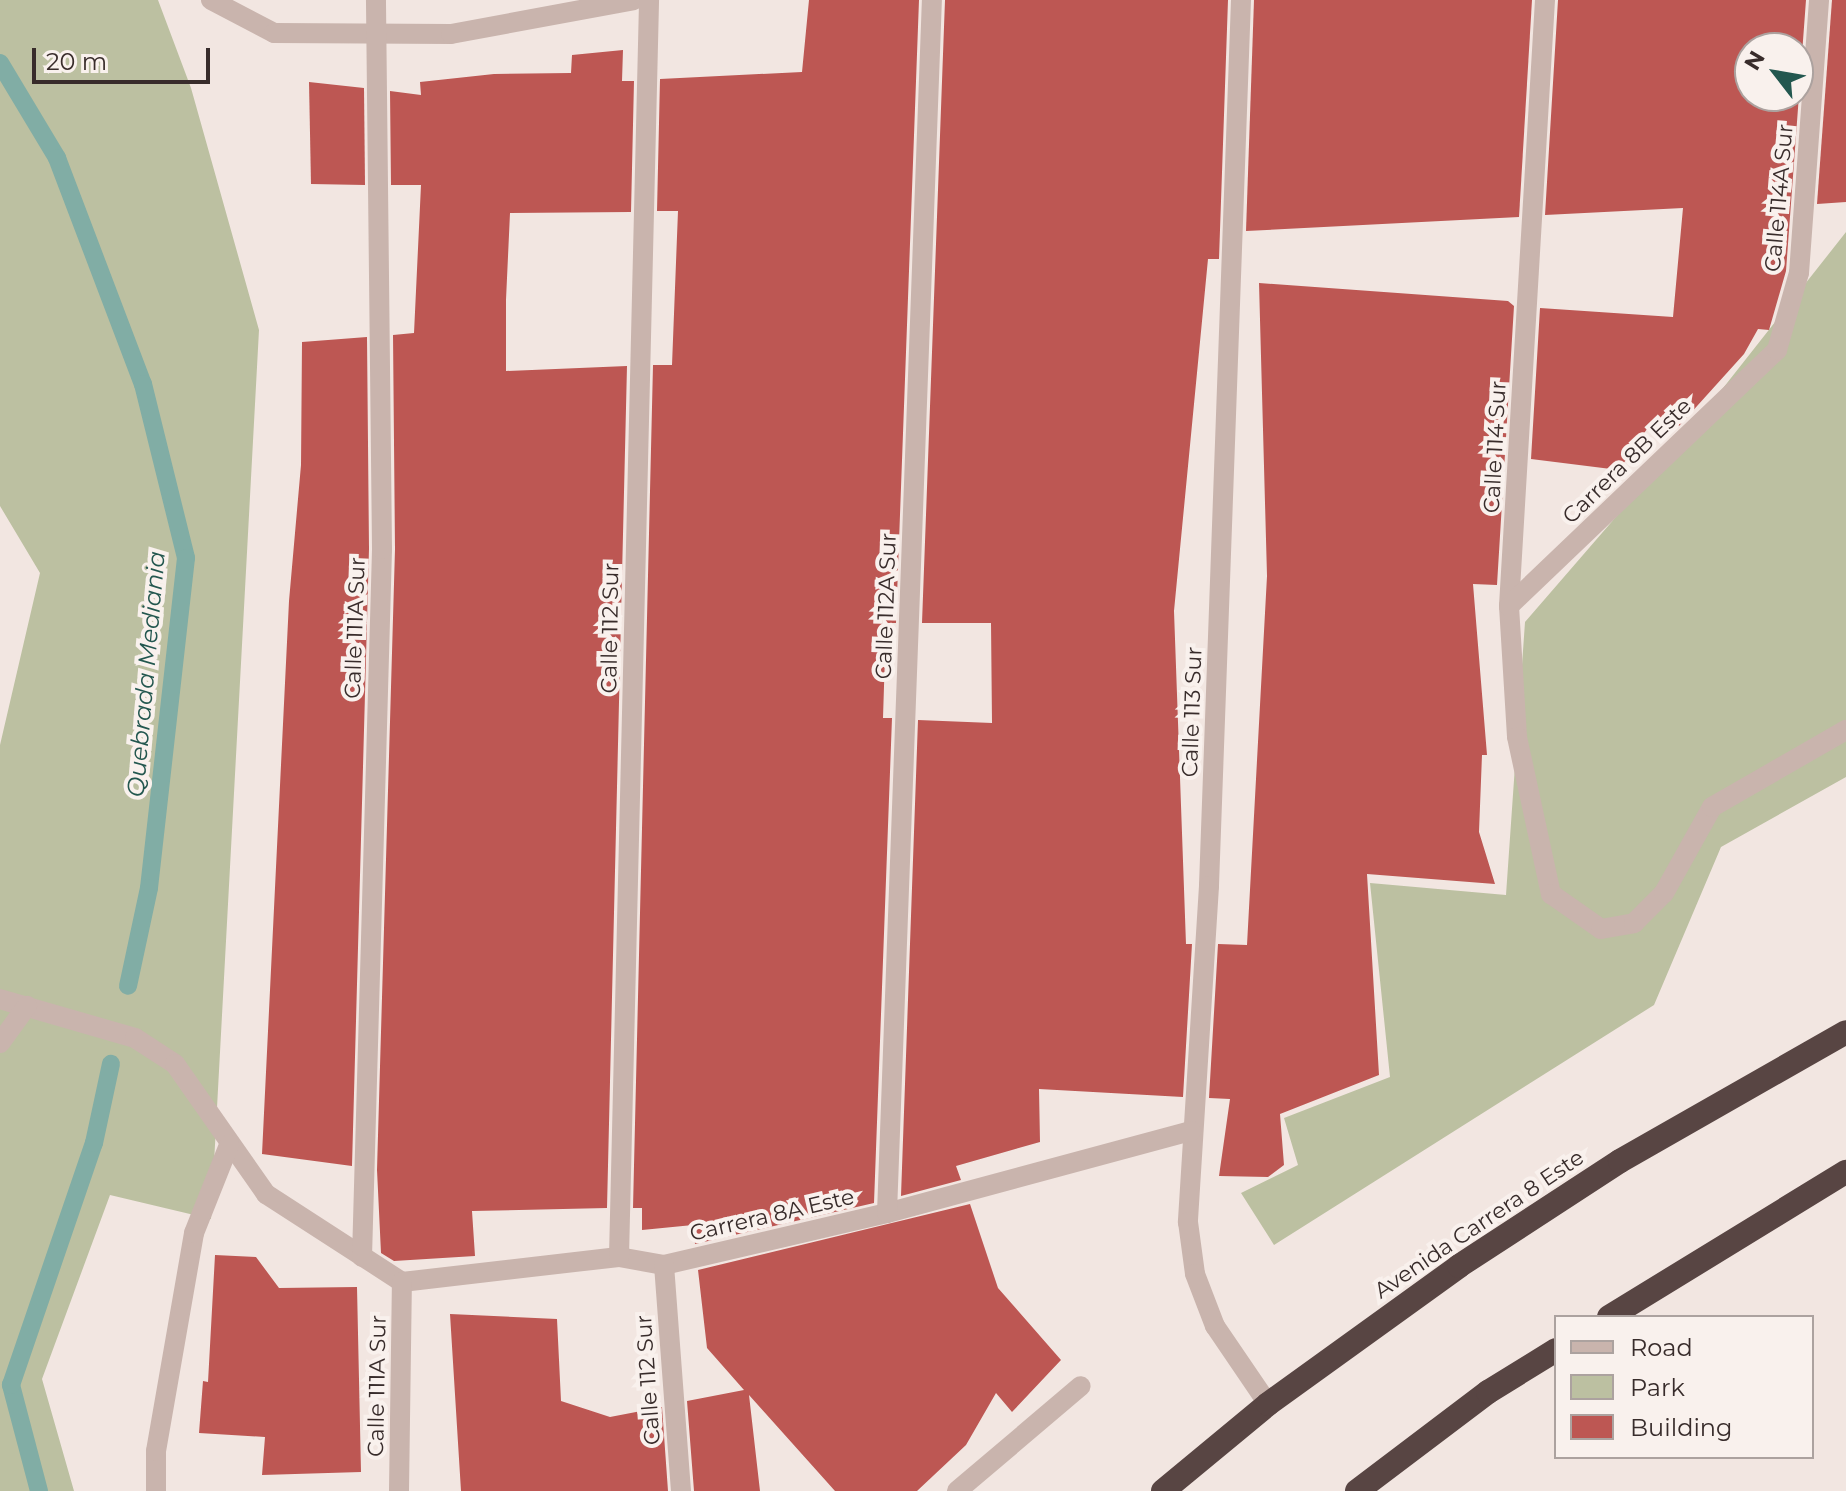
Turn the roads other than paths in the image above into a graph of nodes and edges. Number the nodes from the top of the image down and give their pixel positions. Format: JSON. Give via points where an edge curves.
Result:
{"nodes":[{"id":1,"x":211,"y":0,"type":"edge"},
{"id":2,"x":376,"y":0,"type":"edge"},
{"id":3,"x":634,"y":0,"type":"edge"},
{"id":4,"x":649,"y":0,"type":"edge"},
{"id":5,"x":932,"y":0,"type":"edge"},
{"id":6,"x":1241,"y":0,"type":"edge"},
{"id":7,"x":1545,"y":0,"type":"edge"},
{"id":8,"x":1819,"y":0,"type":"edge"},
{"id":9,"x":374,"y":31,"type":"junction"},
{"id":10,"x":1777,"y":350,"type":"joint"},
{"id":11,"x":1509,"y":606,"type":"junction"},
{"id":12,"x":1846,"y":730,"type":"edge"},
{"id":13,"x":0,"y":999,"type":"edge"},
{"id":14,"x":27,"y":1006,"type":"junction"},
{"id":15,"x":1846,"y":1032,"type":"edge"},
{"id":16,"x":0,"y":1043,"type":"edge"},
{"id":17,"x":1191,"y":1131,"type":"junction"},
{"id":18,"x":229,"y":1145,"type":"junction"},
{"id":19,"x":1846,"y":1172,"type":"edge"},
{"id":20,"x":887,"y":1213,"type":"junction"},
{"id":21,"x":362,"y":1257,"type":"junction"},
{"id":22,"x":619,"y":1257,"type":"junction"},
{"id":23,"x":664,"y":1265,"type":"junction"},
{"id":24,"x":402,"y":1282,"type":"junction"},
{"id":25,"x":1612,"y":1315,"type":"edge"},
{"id":26,"x":1554,"y":1351,"type":"edge"},
{"id":27,"x":1081,"y":1386,"type":"dead end"},
{"id":28,"x":1268,"y":1404,"type":"junction"},
{"id":29,"x":156,"y":1491,"type":"edge"},
{"id":30,"x":399,"y":1491,"type":"edge"},
{"id":31,"x":681,"y":1491,"type":"edge"},
{"id":32,"x":957,"y":1491,"type":"edge"},
{"id":33,"x":1163,"y":1491,"type":"edge"},
{"id":34,"x":1357,"y":1491,"type":"edge"}],
"edges":[{"from":1,"to":9,"type":"street","via":[[274,33]]},
{"from":2,"to":9,"type":"street","name":"Calle 111A Sur"},
{"from":3,"to":9,"type":"street","via":[[451,34]]},
{"from":4,"to":22,"type":"street","name":"Calle 112 Sur"},
{"from":5,"to":20,"type":"street","name":"Calle 112A Sur"},
{"from":6,"to":17,"type":"street","name":"Calle 113 Sur","via":[[1209,886]]},
{"from":7,"to":11,"type":"street","name":"Calle 114 Sur"},
{"from":8,"to":10,"type":"street","name":"Calle 114A Sur","via":[[1799,273]]},
{"from":9,"to":21,"type":"street","name":"Calle 111A Sur","via":[[382,549]]},
{"from":10,"to":11,"type":"street","name":"Carrera 8B Este"},
{"from":11,"to":12,"type":"street","name":"Calle 114 Sur","via":[[1517,737],[1551,894],[1601,929],[1634,923],[1664,893],[1712,807]]},
{"from":13,"to":14,"type":"street"},
{"from":14,"to":16,"type":"street"},
{"from":14,"to":18,"type":"street","via":[[135,1038],[175,1064]]},
{"from":15,"to":28,"type":"highway","name":"Avenida Carrera 8 Este","via":[[1620,1161],[1459,1266]]},
{"from":17,"to":20,"type":"street","name":"Carrera 8A Este"},
{"from":17,"to":28,"type":"street","name":"Calle 113 Sur","via":[[1188,1222],[1195,1274],[1215,1326]]},
{"from":18,"to":21,"type":"street","via":[[266,1194]]},
{"from":18,"to":29,"type":"street","via":[[194,1233],[156,1451]]},
{"from":19,"to":25,"type":"highway"},
{"from":20,"to":23,"type":"street","name":"Carrera 8A Este"},
{"from":21,"to":24,"type":"street"},
{"from":22,"to":23,"type":"street","name":"Carrera 8A Este"},
{"from":22,"to":24,"type":"street","name":"Carrera 8A Este"},
{"from":23,"to":31,"type":"street","name":"Calle 112 Sur"},
{"from":24,"to":30,"type":"street","name":"Calle 111A Sur"},
{"from":26,"to":34,"type":"highway","via":[[1488,1392]]},
{"from":27,"to":32,"type":"street"},
{"from":28,"to":33,"type":"highway","name":"Avenida Carrera 8 Este"}]}
